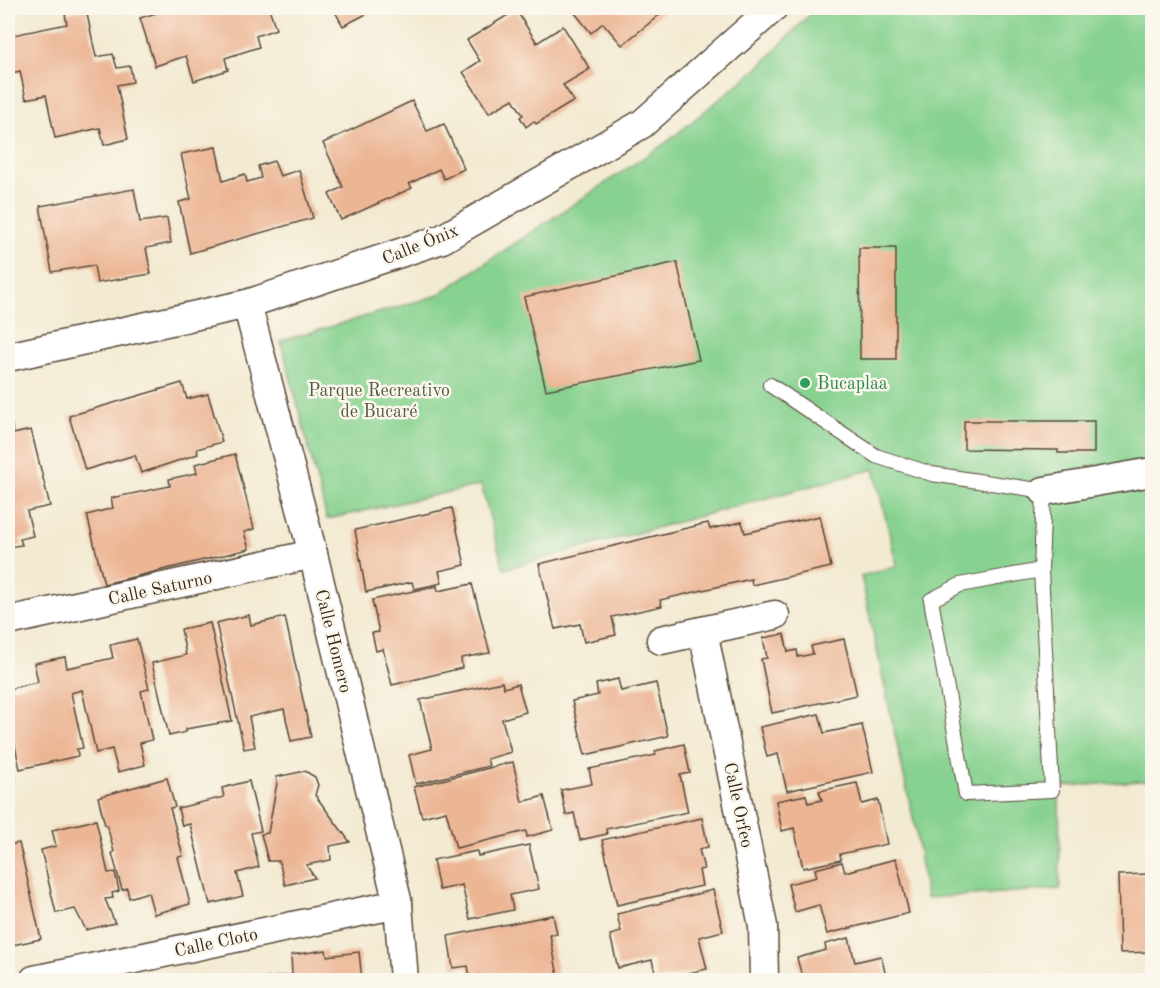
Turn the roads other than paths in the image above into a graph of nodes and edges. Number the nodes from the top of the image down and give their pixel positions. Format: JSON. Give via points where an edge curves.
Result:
{"nodes":[{"id":1,"x":773,"y":8,"type":"edge"},
{"id":2,"x":247,"y":304,"type":"junction"},
{"id":3,"x":8,"y":357,"type":"edge"},
{"id":4,"x":770,"y":385,"type":"dead end"},
{"id":5,"x":1152,"y":472,"type":"edge"},
{"id":6,"x":1044,"y":491,"type":"junction"},
{"id":7,"x":313,"y":554,"type":"junction"},
{"id":8,"x":1041,"y":570,"type":"junction"},
{"id":9,"x":775,"y":615,"type":"dead end"},
{"id":10,"x":8,"y":621,"type":"edge"},
{"id":11,"x":703,"y":631,"type":"junction"},
{"id":12,"x":661,"y":640,"type":"dead end"},
{"id":13,"x":398,"y":904,"type":"junction"},
{"id":14,"x":43,"y":979,"type":"edge"},
{"id":15,"x":404,"y":981,"type":"edge"},
{"id":16,"x":764,"y":981,"type":"edge"}],
"edges":[{"from":1,"to":2,"type":"street","name":"Calle Ónix","via":[[642,124],[442,239]]},
{"from":2,"to":3,"type":"street","name":"Calle Ónix"},
{"from":2,"to":7,"type":"street","name":"Calle Homero"},
{"from":4,"to":6,"type":"lane","via":[[876,456],[932,474]]},
{"from":5,"to":6,"type":"street"},
{"from":6,"to":8,"type":"lane"},
{"from":7,"to":10,"type":"street","name":"Calle Saturno"},
{"from":7,"to":13,"type":"street","name":"Calle Homero"},
{"from":8,"to":8,"type":"lane","via":[[960,585],[931,600],[966,794],[1052,790]]},
{"from":9,"to":11,"type":"street"},
{"from":11,"to":12,"type":"street"},
{"from":11,"to":16,"type":"street","name":"Calle Orfeo","via":[[763,926]]},
{"from":13,"to":14,"type":"street","name":"Calle Cloto"},
{"from":13,"to":15,"type":"street","name":"Calle Homero"}]}
